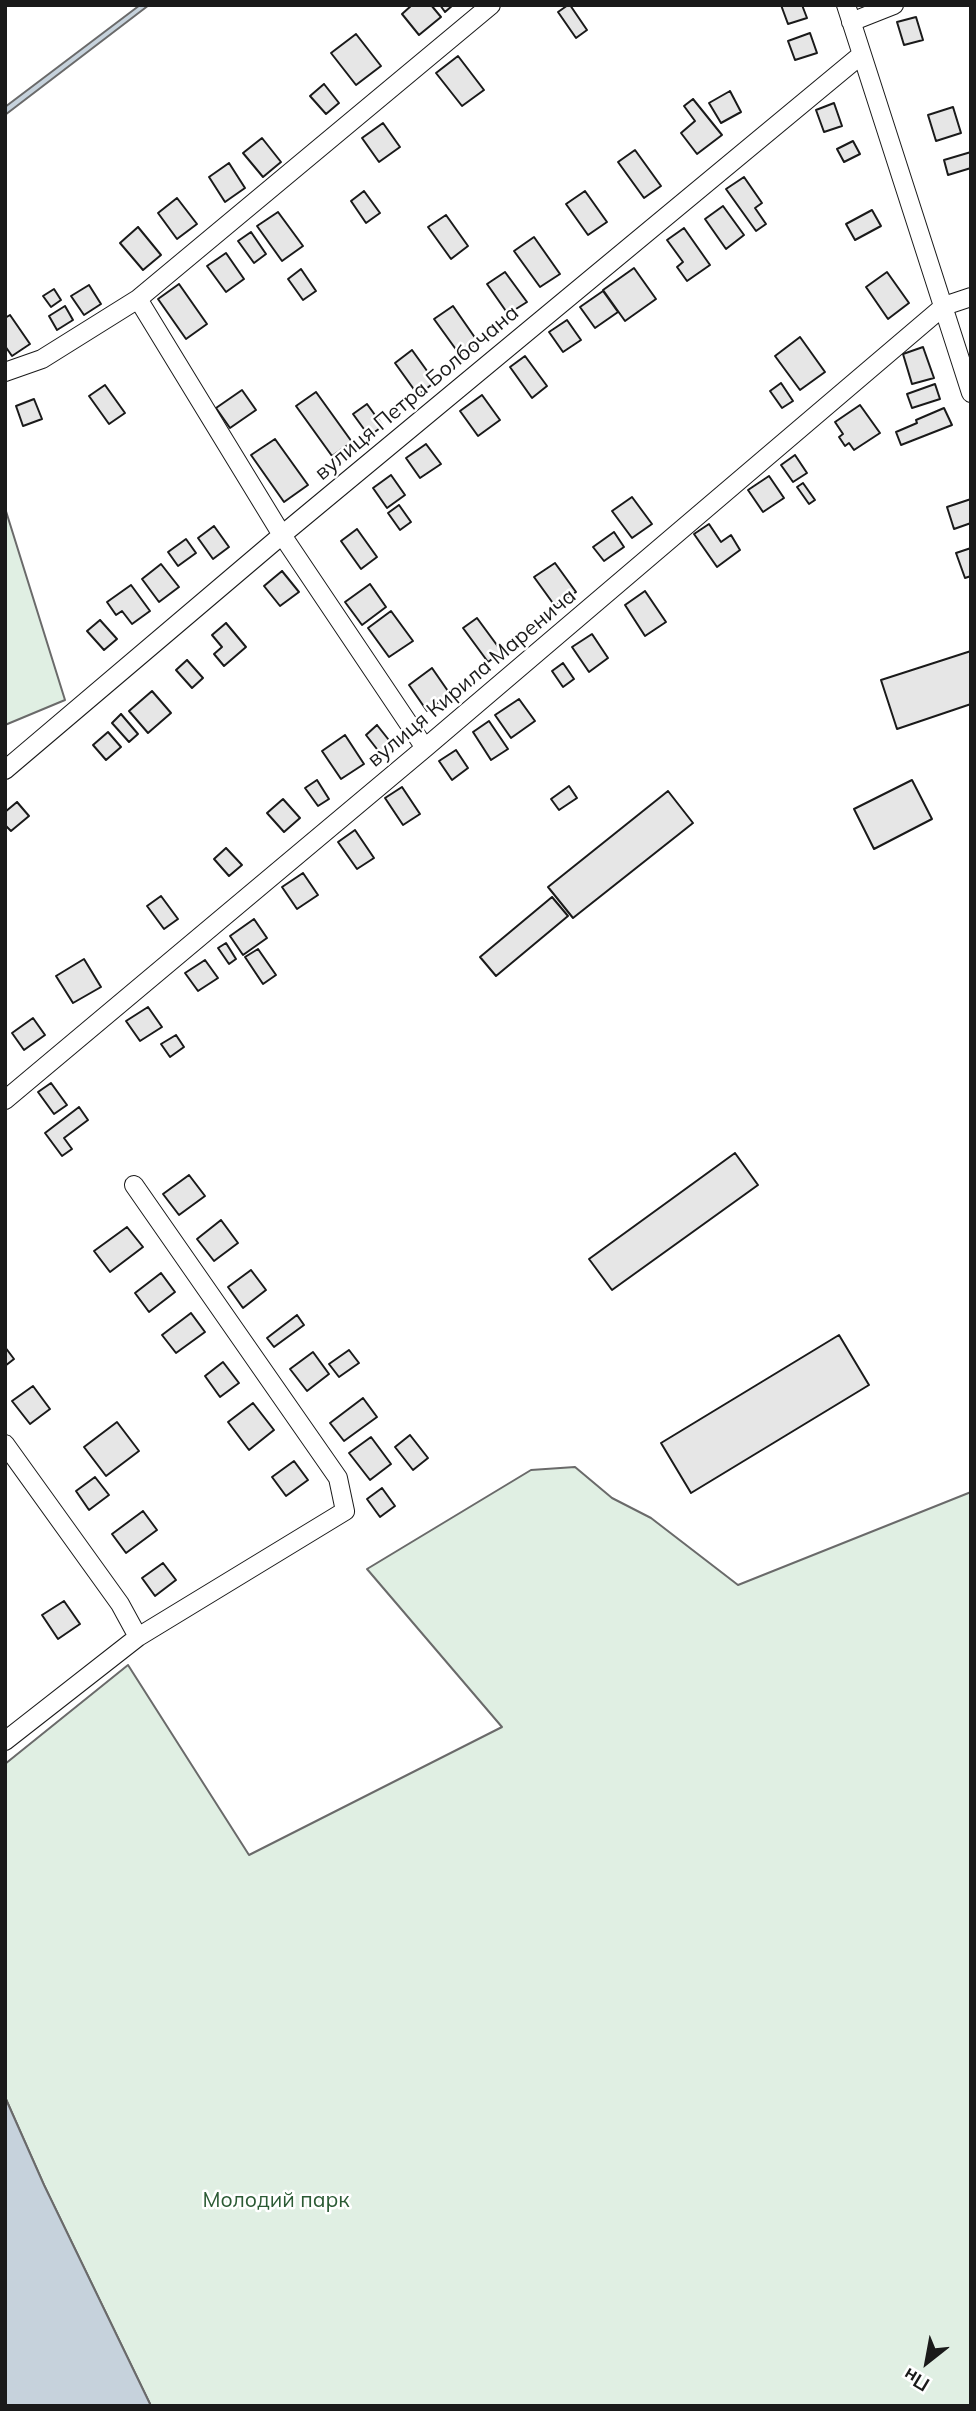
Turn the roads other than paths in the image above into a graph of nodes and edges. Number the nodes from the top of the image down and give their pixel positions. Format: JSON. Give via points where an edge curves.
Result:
{"nodes":[{"id":1,"x":491,"y":5,"type":"edge"},
{"id":2,"x":894,"y":5,"type":"edge"},
{"id":3,"x":848,"y":14,"type":"edge"},
{"id":4,"x":861,"y":55,"type":"junction"},
{"id":5,"x":971,"y":297,"type":"edge"},
{"id":6,"x":138,"y":299,"type":"junction"},
{"id":7,"x":944,"y":306,"type":"junction"},
{"id":8,"x":5,"y":372,"type":"edge"},
{"id":9,"x":971,"y":393,"type":"edge"},
{"id":10,"x":282,"y":535,"type":"junction"},
{"id":11,"x":425,"y":748,"type":"junction"},
{"id":12,"x":5,"y":769,"type":"edge"},
{"id":13,"x":5,"y":1100,"type":"edge"},
{"id":14,"x":134,"y":1185,"type":"dead end"},
{"id":15,"x":5,"y":1444,"type":"edge"},
{"id":16,"x":138,"y":1637,"type":"junction"},
{"id":17,"x":5,"y":1741,"type":"edge"}],
"edges":[{"from":1,"to":6,"type":"street"},
{"from":2,"to":3,"type":"street"},
{"from":3,"to":4,"type":"street"},
{"from":4,"to":7,"type":"street"},
{"from":4,"to":10,"type":"street","name":"вулиця Петра Болбочана"},
{"from":5,"to":7,"type":"street","name":"вулиця Кирила Маренича"},
{"from":6,"to":8,"type":"street","via":[[42,359]]},
{"from":6,"to":10,"type":"street"},
{"from":7,"to":9,"type":"street"},
{"from":7,"to":11,"type":"street","name":"вулиця Кирила Маренича"},
{"from":10,"to":11,"type":"street"},
{"from":10,"to":12,"type":"street","name":"вулиця Петра Болбочана"},
{"from":11,"to":13,"type":"street","name":"вулиця Кирила Маренича"},
{"from":14,"to":16,"type":"street","via":[[338,1478],[345,1511]]},
{"from":15,"to":16,"type":"street","via":[[120,1604]]},
{"from":16,"to":17,"type":"street"}]}
